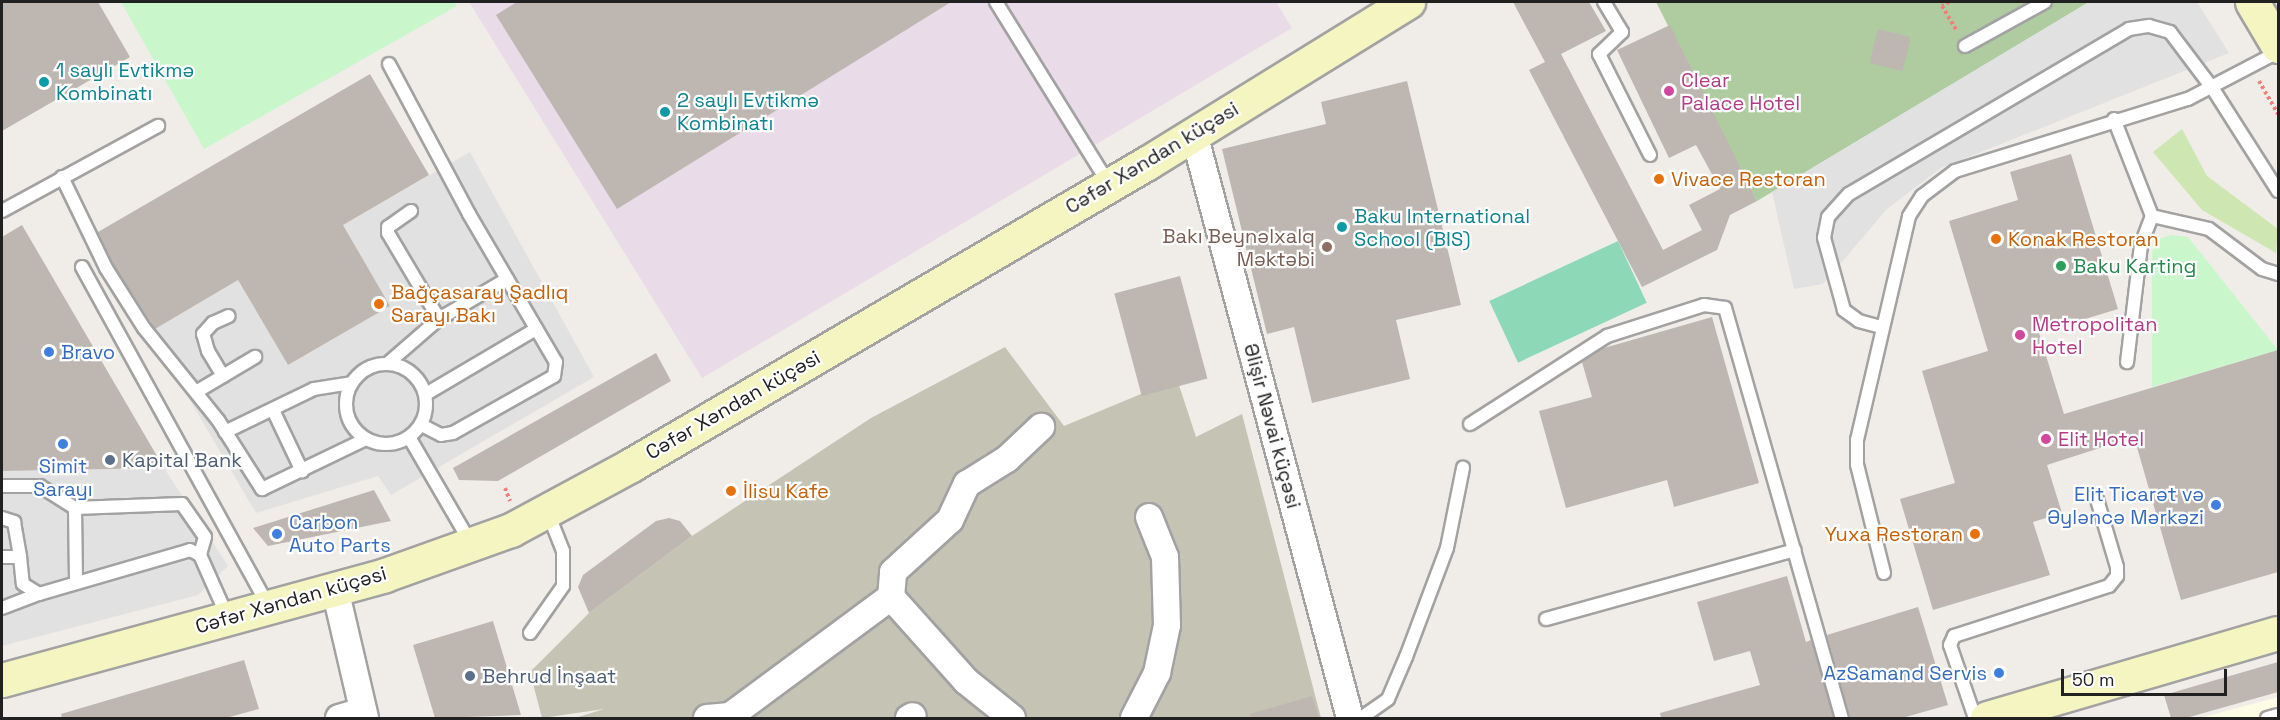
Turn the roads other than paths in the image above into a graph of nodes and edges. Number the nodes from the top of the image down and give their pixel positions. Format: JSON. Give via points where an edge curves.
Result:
{"nodes":[{"id":1,"x":1408,"y":2,"type":"edge"},
{"id":2,"x":1605,"y":2,"type":"edge"},
{"id":3,"x":2045,"y":2,"type":"edge"},
{"id":4,"x":2252,"y":2,"type":"edge"},
{"id":5,"x":1001,"y":3,"type":"edge"},
{"id":6,"x":1965,"y":46,"type":"road end"},
{"id":7,"x":2278,"y":46,"type":"edge"},
{"id":8,"x":2278,"y":52,"type":"edge"},
{"id":9,"x":389,"y":64,"type":"dead end"},
{"id":10,"x":2213,"y":89,"type":"junction"},
{"id":11,"x":2114,"y":119,"type":"junction"},
{"id":12,"x":158,"y":126,"type":"dead end"},
{"id":13,"x":1194,"y":134,"type":"junction"},
{"id":14,"x":1650,"y":155,"type":"dead end"},
{"id":15,"x":62,"y":177,"type":"junction"},
{"id":16,"x":1109,"y":185,"type":"junction"},
{"id":17,"x":2278,"y":191,"type":"edge"},
{"id":18,"x":2,"y":211,"type":"edge"},
{"id":19,"x":411,"y":211,"type":"dead end"},
{"id":20,"x":2152,"y":216,"type":"junction"},
{"id":21,"x":82,"y":267,"type":"dead end"},
{"id":22,"x":2278,"y":274,"type":"edge"},
{"id":23,"x":507,"y":279,"type":"junction"},
{"id":24,"x":229,"y":316,"type":"dead end"},
{"id":25,"x":440,"y":319,"type":"junction"},
{"id":26,"x":1881,"y":327,"type":"junction"},
{"id":27,"x":536,"y":329,"type":"junction"},
{"id":28,"x":255,"y":357,"type":"dead end"},
{"id":29,"x":2127,"y":362,"type":"dead end"},
{"id":30,"x":387,"y":363,"type":"junction"},
{"id":31,"x":223,"y":376,"type":"junction"},
{"id":32,"x":351,"y":383,"type":"junction"},
{"id":33,"x":196,"y":392,"type":"junction"},
{"id":34,"x":426,"y":394,"type":"junction"},
{"id":35,"x":273,"y":410,"type":"junction"},
{"id":36,"x":1470,"y":424,"type":"dead end"},
{"id":37,"x":421,"y":425,"type":"junction"},
{"id":38,"x":1041,"y":427,"type":"dead end"},
{"id":39,"x":225,"y":432,"type":"junction"},
{"id":40,"x":409,"y":437,"type":"junction"},
{"id":41,"x":366,"y":439,"type":"junction"},
{"id":42,"x":1463,"y":468,"type":"dead end"},
{"id":43,"x":302,"y":471,"type":"junction"},
{"id":44,"x":2,"y":486,"type":"edge"},
{"id":45,"x":2096,"y":496,"type":"dead end"},
{"id":46,"x":75,"y":508,"type":"junction"},
{"id":47,"x":547,"y":512,"type":"junction"},
{"id":48,"x":1149,"y":517,"type":"dead end"},
{"id":49,"x":2,"y":518,"type":"edge"},
{"id":50,"x":471,"y":543,"type":"junction"},
{"id":51,"x":1795,"y":550,"type":"junction"},
{"id":52,"x":200,"y":555,"type":"junction"},
{"id":53,"x":2,"y":557,"type":"edge"},
{"id":54,"x":20,"y":557,"type":"junction"},
{"id":55,"x":1884,"y":573,"type":"dead end"},
{"id":56,"x":76,"y":583,"type":"junction"},
{"id":57,"x":335,"y":589,"type":"junction"},
{"id":58,"x":39,"y":594,"type":"junction"},
{"id":59,"x":891,"y":597,"type":"junction"},
{"id":60,"x":2,"y":608,"type":"edge"},
{"id":61,"x":269,"y":608,"type":"junction"},
{"id":62,"x":229,"y":619,"type":"junction"},
{"id":63,"x":1546,"y":619,"type":"dead end"},
{"id":64,"x":530,"y":633,"type":"dead end"},
{"id":65,"x":2278,"y":633,"type":"edge"},
{"id":66,"x":2,"y":680,"type":"edge"},
{"id":67,"x":364,"y":715,"type":"edge"},
{"id":68,"x":2278,"y":715,"type":"edge"},
{"id":69,"x":339,"y":718,"type":"edge"},
{"id":70,"x":722,"y":718,"type":"edge"},
{"id":71,"x":1012,"y":718,"type":"edge"},
{"id":72,"x":1134,"y":718,"type":"edge"},
{"id":73,"x":1350,"y":718,"type":"edge"},
{"id":74,"x":1361,"y":718,"type":"edge"},
{"id":75,"x":1842,"y":718,"type":"edge"},
{"id":76,"x":1976,"y":718,"type":"edge"},
{"id":77,"x":1987,"y":718,"type":"edge"},
{"id":78,"x":2267,"y":718,"type":"edge"}],
"edges":[{"from":1,"to":13,"type":"main road","name":"Cəfər Xəndan küçəsi"},
{"from":2,"to":14,"type":"lane","via":[[1622,32],[1599,54]]},
{"from":3,"to":6,"type":"lane"},
{"from":4,"to":7,"type":"main road"},
{"from":5,"to":16,"type":"lane"},
{"from":8,"to":10,"type":"lane"},
{"from":9,"to":23,"type":"lane"},
{"from":10,"to":11,"type":"lane"},
{"from":10,"to":17,"type":"lane"},
{"from":10,"to":26,"type":"lane","via":[[2170,32],[2149,26],[2129,29],[1849,194],[1828,217],[1824,238],[1844,310],[1859,321]]},
{"from":11,"to":20,"type":"lane"},
{"from":11,"to":26,"type":"lane","via":[[1954,171],[1935,183],[1910,216]]},
{"from":12,"to":15,"type":"lane"},
{"from":13,"to":16,"type":"main road","name":"Cəfər Xəndan küçəsi"},
{"from":13,"to":73,"type":"street","name":"Əlişir Nəvai küçəsi"},
{"from":15,"to":18,"type":"lane"},
{"from":15,"to":33,"type":"lane","via":[[106,268],[137,318]]},
{"from":16,"to":47,"type":"main road","name":"Cəfər Xəndan küçəsi"},
{"from":19,"to":25,"type":"lane","via":[[388,227],[388,232]]},
{"from":20,"to":22,"type":"lane","via":[[2209,229],[2262,269]]},
{"from":20,"to":29,"type":"lane","via":[[2141,245]]},
{"from":21,"to":61,"type":"lane"},
{"from":23,"to":25,"type":"lane"},
{"from":23,"to":27,"type":"lane"},
{"from":24,"to":31,"type":"lane","via":[[213,323],[204,334],[208,351]]},
{"from":25,"to":30,"type":"lane"},
{"from":26,"to":55,"type":"lane","via":[[1861,414],[1857,465]]},
{"from":27,"to":34,"type":"lane"},
{"from":27,"to":37,"type":"lane","via":[[556,362],[554,376],[453,433],[441,435]]},
{"from":28,"to":31,"type":"lane"},
{"from":30,"to":32,"type":"lane","via":[[367,369]]},
{"from":30,"to":34,"type":"lane","via":[[407,369]]},
{"from":31,"to":33,"type":"lane"},
{"from":32,"to":35,"type":"lane","via":[[314,389]]},
{"from":32,"to":41,"type":"lane","via":[[347,414]]},
{"from":33,"to":39,"type":"lane"},
{"from":34,"to":37,"type":"lane"},
{"from":35,"to":39,"type":"lane"},
{"from":35,"to":43,"type":"lane"},
{"from":36,"to":51,"type":"lane","via":[[1607,336],[1717,304],[1730,316]]},
{"from":37,"to":40,"type":"lane"},
{"from":38,"to":59,"type":"street","via":[[1007,459],[967,484],[950,520],[893,572]]},
{"from":39,"to":43,"type":"lane","via":[[262,489]]},
{"from":40,"to":41,"type":"lane","via":[[386,445]]},
{"from":40,"to":50,"type":"lane"},
{"from":41,"to":43,"type":"lane"},
{"from":42,"to":74,"type":"lane","via":[[1446,548],[1407,657],[1388,699]]},
{"from":44,"to":46,"type":"lane","via":[[40,486]]},
{"from":45,"to":76,"type":"lane","via":[[2117,567],[2117,576],[2109,586],[1954,636],[1950,645]]},
{"from":46,"to":52,"type":"lane","via":[[182,504],[205,537]]},
{"from":46,"to":56,"type":"lane"},
{"from":47,"to":50,"type":"main road","name":"Cəfər Xəndan küçəsi"},
{"from":47,"to":64,"type":"lane","via":[[563,551],[563,586]]},
{"from":48,"to":72,"type":"street","via":[[1165,557],[1167,625],[1157,673]]},
{"from":49,"to":54,"type":"lane","via":[[14,522]]},
{"from":50,"to":57,"type":"main road","name":"Cəfər Xəndan küçəsi"},
{"from":51,"to":63,"type":"lane"},
{"from":51,"to":75,"type":"lane"},
{"from":52,"to":56,"type":"lane","via":[[190,550]]},
{"from":52,"to":62,"type":"lane"},
{"from":53,"to":54,"type":"lane"},
{"from":54,"to":58,"type":"lane","via":[[23,584]]},
{"from":56,"to":58,"type":"lane"},
{"from":57,"to":61,"type":"main road","name":"Cəfər Xəndan küçəsi"},
{"from":57,"to":67,"type":"street"},
{"from":58,"to":60,"type":"lane"},
{"from":59,"to":70,"type":"street"},
{"from":59,"to":71,"type":"street","via":[[966,681]]},
{"from":61,"to":62,"type":"main road","name":"Cəfər Xəndan küçəsi"},
{"from":62,"to":66,"type":"main road","name":"Cəfər Xəndan küçəsi"},
{"from":65,"to":77,"type":"main road"},
{"from":67,"to":69,"type":"street"},
{"from":68,"to":78,"type":"lane"}]}
